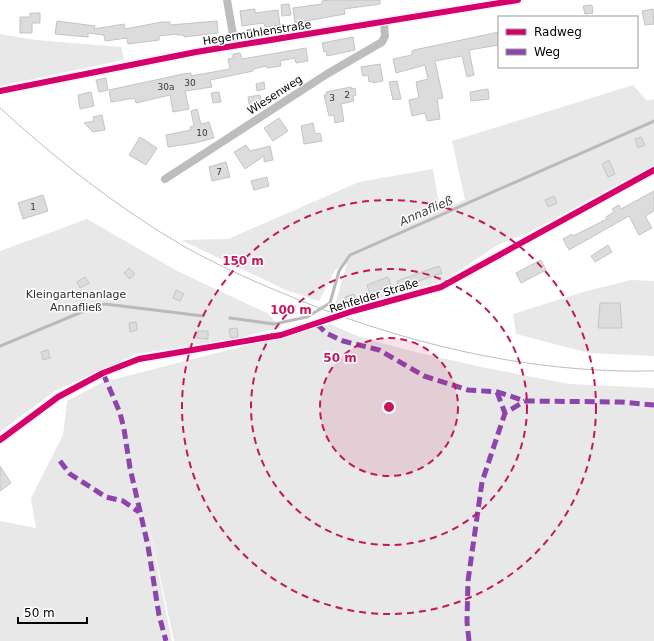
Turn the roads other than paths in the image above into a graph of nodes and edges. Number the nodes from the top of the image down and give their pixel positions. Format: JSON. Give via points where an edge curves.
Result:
{"nodes":[{"id":1,"x":227,"y":0,"type":"edge"},
{"id":2,"x":518,"y":0,"type":"edge"},
{"id":3,"x":495,"y":2,"type":"edge"},
{"id":4,"x":384,"y":23,"type":"junction"},
{"id":5,"x":235,"y":46,"type":"junction"},
{"id":6,"x":0,"y":91,"type":"edge"},
{"id":7,"x":654,"y":170,"type":"edge"},
{"id":8,"x":165,"y":179,"type":"dead end"},
{"id":9,"x":0,"y":440,"type":"edge"}],
"edges":[{"from":1,"to":5,"type":"street"},
{"from":2,"to":3,"type":"street","name":"Hegermühlenstraße"},
{"from":3,"to":4,"type":"street","name":"Hegermühlenstraße"},
{"from":4,"to":5,"type":"street","name":"Hegermühlenstraße"},
{"from":4,"to":8,"type":"street","name":"Wiesenweg","via":[[385,36],[382,42],[327,74]]},
{"from":5,"to":6,"type":"street","name":"Hegermühlenstraße"},
{"from":7,"to":9,"type":"street","name":"Rehfelder Straße","via":[[441,287],[353,311],[281,335],[139,358],[58,396]]}]}
